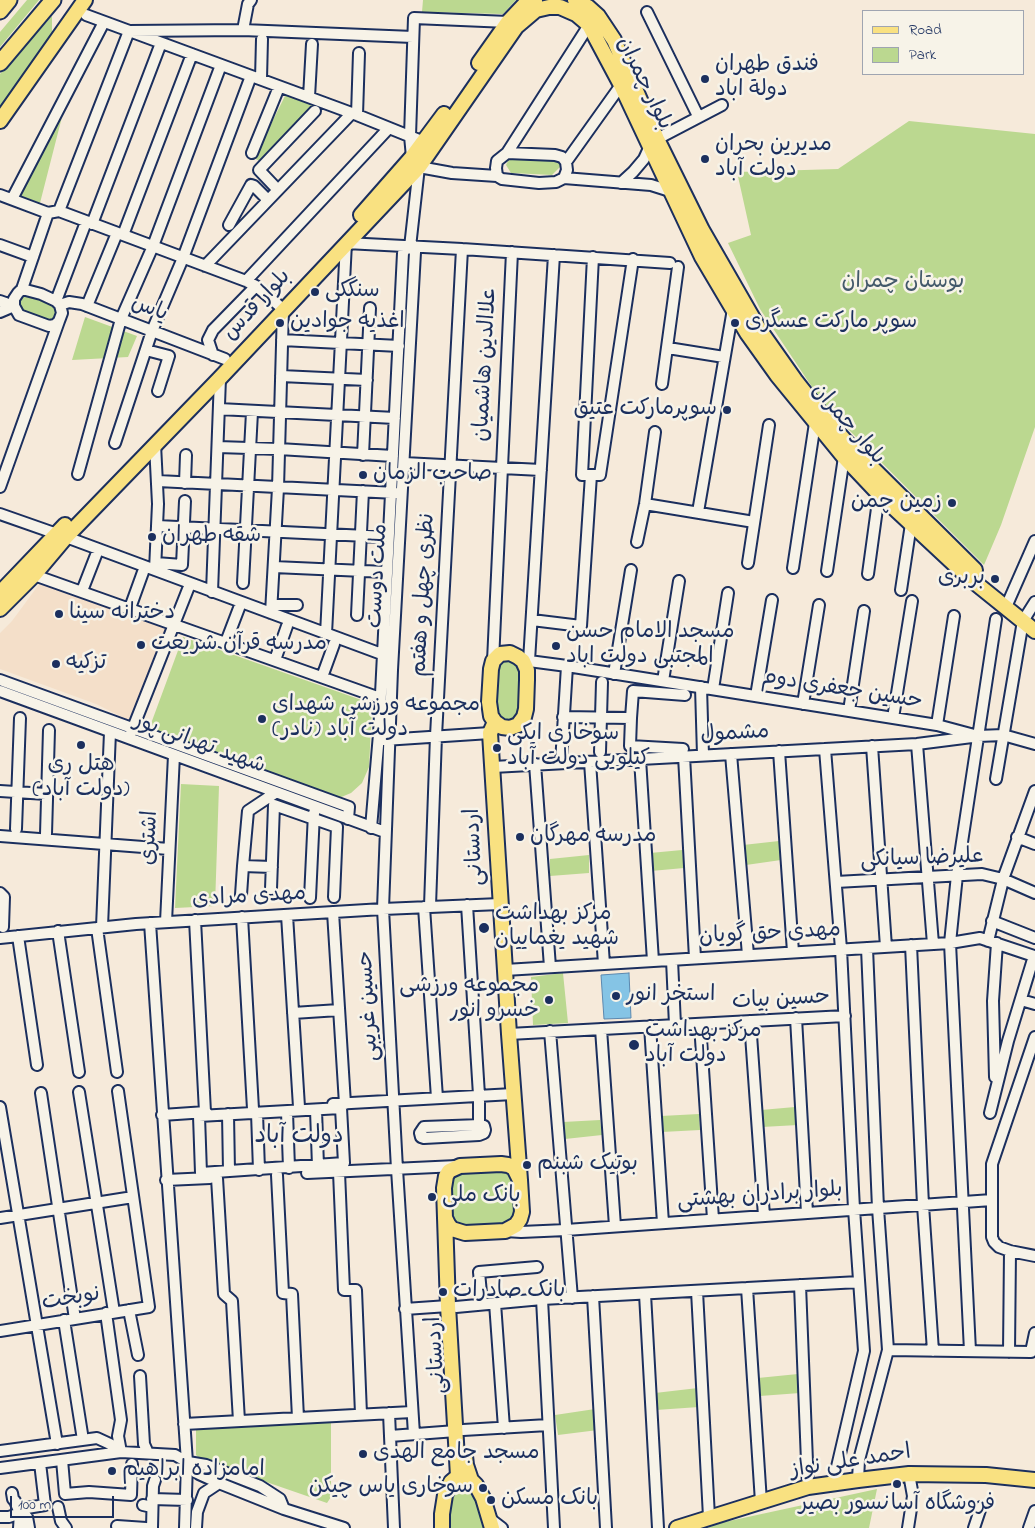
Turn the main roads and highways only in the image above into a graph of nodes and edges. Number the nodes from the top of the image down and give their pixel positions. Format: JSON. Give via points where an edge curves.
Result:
{"nodes":[{"id":1,"x":9,"y":0,"type":"edge"},
{"id":2,"x":53,"y":0,"type":"edge"},
{"id":3,"x":84,"y":0,"type":"edge"},
{"id":4,"x":575,"y":0,"type":"edge"},
{"id":5,"x":529,"y":6,"type":"edge"},
{"id":6,"x":0,"y":11,"type":"edge"},
{"id":7,"x":512,"y":24,"type":"junction"},
{"id":8,"x":0,"y":63,"type":"edge"},
{"id":9,"x":0,"y":121,"type":"edge"},
{"id":10,"x":653,"y":142,"type":"junction"},
{"id":11,"x":415,"y":162,"type":"junction"},
{"id":12,"x":281,"y":307,"type":"junction"},
{"id":13,"x":62,"y":536,"type":"junction"},
{"id":14,"x":0,"y":593,"type":"edge"},
{"id":15,"x":1001,"y":603,"type":"junction"},
{"id":16,"x":0,"y":609,"type":"edge"},
{"id":17,"x":1035,"y":631,"type":"edge"},
{"id":18,"x":492,"y":727,"type":"junction"},
{"id":19,"x":516,"y":1135,"type":"junction"},
{"id":20,"x":501,"y":1164,"type":"junction"},
{"id":21,"x":520,"y":1180,"type":"junction"},
{"id":22,"x":446,"y":1218,"type":"junction"},
{"id":23,"x":464,"y":1233,"type":"junction"},
{"id":24,"x":452,"y":1306,"type":"junction"},
{"id":25,"x":464,"y":1478,"type":"junction"},
{"id":26,"x":1035,"y":1480,"type":"edge"},
{"id":27,"x":490,"y":1523,"type":"edge"},
{"id":28,"x":442,"y":1528,"type":"edge"},
{"id":29,"x":677,"y":1528,"type":"edge"}],
"edges":[{"from":1,"to":6,"type":"highway"},
{"from":2,"to":8,"type":"highway"},
{"from":3,"to":9,"type":"main road"},
{"from":4,"to":10,"type":"main road","name":"بلوار چمران","via":[[598,16],[614,40]]},
{"from":5,"to":7,"type":"main road","name":"بلوار قدس"},
{"from":5,"to":10,"type":"main road","name":"بلوار چمران","via":[[536,10],[560,8],[576,14],[589,25]]},
{"from":7,"to":11,"type":"main road","name":"بلوار قدس"},
{"from":7,"to":11,"type":"main road","name":"بلوار قدس","via":[[424,142]]},
{"from":10,"to":15,"type":"main road","name":"بلوار چمران","via":[[759,329],[795,380],[847,443],[980,576]]},
{"from":10,"to":15,"type":"main road","name":"بلوار چمران","via":[[670,191],[702,257],[776,375],[879,494],[968,577]]},
{"from":11,"to":12,"type":"main road","name":"بلوار قدس","via":[[336,243]]},
{"from":11,"to":12,"type":"main road","name":"بلوار قدس","via":[[346,244]]},
{"from":12,"to":13,"type":"main road","name":"بلوار قدس","via":[[220,378]]},
{"from":12,"to":13,"type":"main road","name":"بلوار قدس","via":[[219,357]]},
{"from":13,"to":14,"type":"main road","name":"بلوار قدس"},
{"from":13,"to":16,"type":"main road","name":"بلوار قدس","via":[[34,574]]},
{"from":15,"to":17,"type":"main road"},
{"from":18,"to":18,"type":"main road","name":"اردستانی","via":[[518,725],[526,709],[526,661],[510,653],[500,654],[490,669]]},
{"from":18,"to":19,"type":"main road","name":"اردستانی"},
{"from":19,"to":20,"type":"main road","via":[[512,1153]]},
{"from":19,"to":21,"type":"main road","name":"اردستانی"},
{"from":20,"to":21,"type":"main road","via":[[514,1168]]},
{"from":20,"to":22,"type":"main road","via":[[460,1166],[449,1171],[444,1181]]},
{"from":21,"to":23,"type":"main road","via":[[522,1212],[511,1229]]},
{"from":22,"to":23,"type":"main road","via":[[452,1229]]},
{"from":22,"to":24,"type":"main road","name":"اردستانی"},
{"from":23,"to":24,"type":"main road","name":"اردستانی","via":[[455,1239],[452,1251]]},
{"from":24,"to":25,"type":"main road","name":"اردستانی","via":[[460,1430],[466,1465]]},
{"from":25,"to":27,"type":"main road","name":"اردستانی","via":[[476,1485]]},
{"from":25,"to":28,"type":"main road","via":[[451,1482],[445,1495]]},
{"from":26,"to":29,"type":"main road","name":"احمد علی نواز","via":[[986,1475],[909,1474],[858,1480],[808,1488]]}]}
